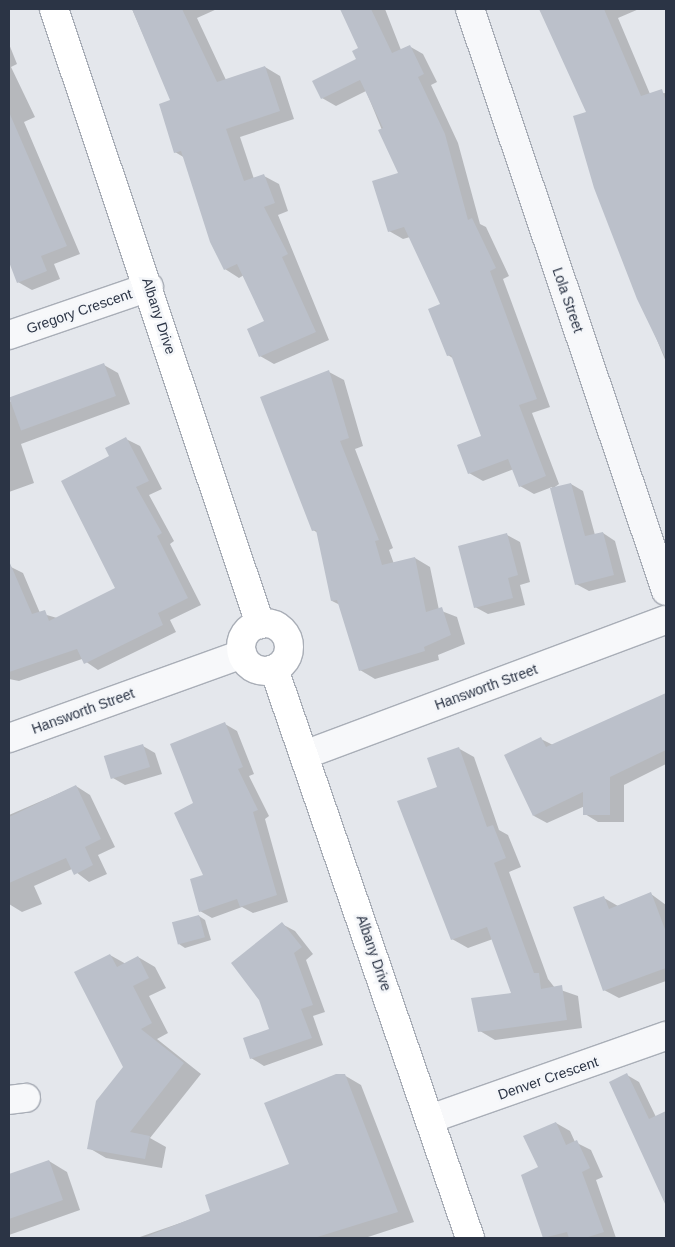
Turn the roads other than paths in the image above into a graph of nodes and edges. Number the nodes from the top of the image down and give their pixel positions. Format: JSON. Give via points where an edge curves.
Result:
{"nodes":[{"id":1,"x":54,"y":9,"type":"edge"},
{"id":2,"x":470,"y":9,"type":"edge"},
{"id":3,"x":149,"y":287,"type":"junction"},
{"id":4,"x":9,"y":335,"type":"edge"},
{"id":5,"x":666,"y":591,"type":"edge"},
{"id":6,"x":666,"y":620,"type":"edge"},
{"id":7,"x":260,"y":624,"type":"junction"},
{"id":8,"x":242,"y":654,"type":"junction"},
{"id":9,"x":274,"y":669,"type":"junction"},
{"id":10,"x":9,"y":738,"type":"edge"},
{"id":11,"x":306,"y":754,"type":"junction"},
{"id":12,"x":666,"y":1036,"type":"edge"},
{"id":13,"x":430,"y":1119,"type":"junction"},
{"id":14,"x":470,"y":1238,"type":"edge"}],
"edges":[{"from":1,"to":3,"type":"street","name":"Albany Drive"},
{"from":2,"to":5,"type":"street","name":"Lola Street"},
{"from":3,"to":4,"type":"street","name":"Gregory Crescent"},
{"from":3,"to":7,"type":"street","name":"Albany Drive"},
{"from":6,"to":11,"type":"street","name":"Hansworth Street"},
{"from":7,"to":8,"type":"street","via":[[246,632]]},
{"from":7,"to":9,"type":"street","via":[[282,629],[289,644],[286,659]]},
{"from":8,"to":9,"type":"street","via":[[258,670]]},
{"from":8,"to":10,"type":"street","name":"Hansworth Street"},
{"from":9,"to":11,"type":"street","name":"Albany Drive"},
{"from":11,"to":13,"type":"street","name":"Albany Drive"},
{"from":12,"to":13,"type":"street","name":"Denver Crescent"},
{"from":13,"to":14,"type":"street","name":"Albany Drive"}]}
